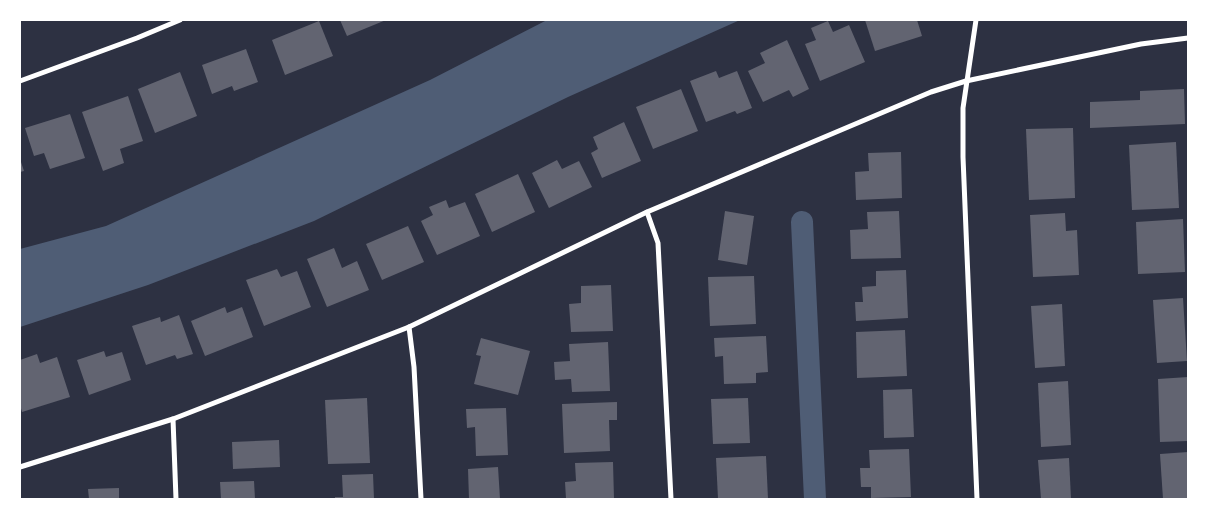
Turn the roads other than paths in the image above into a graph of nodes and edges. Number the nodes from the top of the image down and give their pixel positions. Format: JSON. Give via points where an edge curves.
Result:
{"nodes":[{"id":1,"x":180,"y":20,"type":"edge"},
{"id":2,"x":976,"y":20,"type":"edge"},
{"id":3,"x":1188,"y":38,"type":"edge"},
{"id":4,"x":20,"y":81,"type":"edge"},
{"id":5,"x":966,"y":81,"type":"junction"},
{"id":6,"x":647,"y":212,"type":"junction"},
{"id":7,"x":409,"y":327,"type":"junction"},
{"id":8,"x":173,"y":419,"type":"junction"},
{"id":9,"x":20,"y":467,"type":"edge"},
{"id":10,"x":176,"y":499,"type":"edge"},
{"id":11,"x":421,"y":499,"type":"edge"},
{"id":12,"x":671,"y":499,"type":"edge"},
{"id":13,"x":978,"y":499,"type":"edge"}],
"edges":[{"from":1,"to":4,"type":"street"},
{"from":2,"to":5,"type":"street"},
{"from":3,"to":5,"type":"street","via":[[1141,44]]},
{"from":5,"to":6,"type":"street","via":[[931,92]]},
{"from":5,"to":13,"type":"street","via":[[963,167]]},
{"from":6,"to":7,"type":"street"},
{"from":6,"to":12,"type":"street","via":[[658,243]]},
{"from":7,"to":8,"type":"street"},
{"from":7,"to":11,"type":"street"},
{"from":8,"to":9,"type":"street"},
{"from":8,"to":10,"type":"street"}]}
